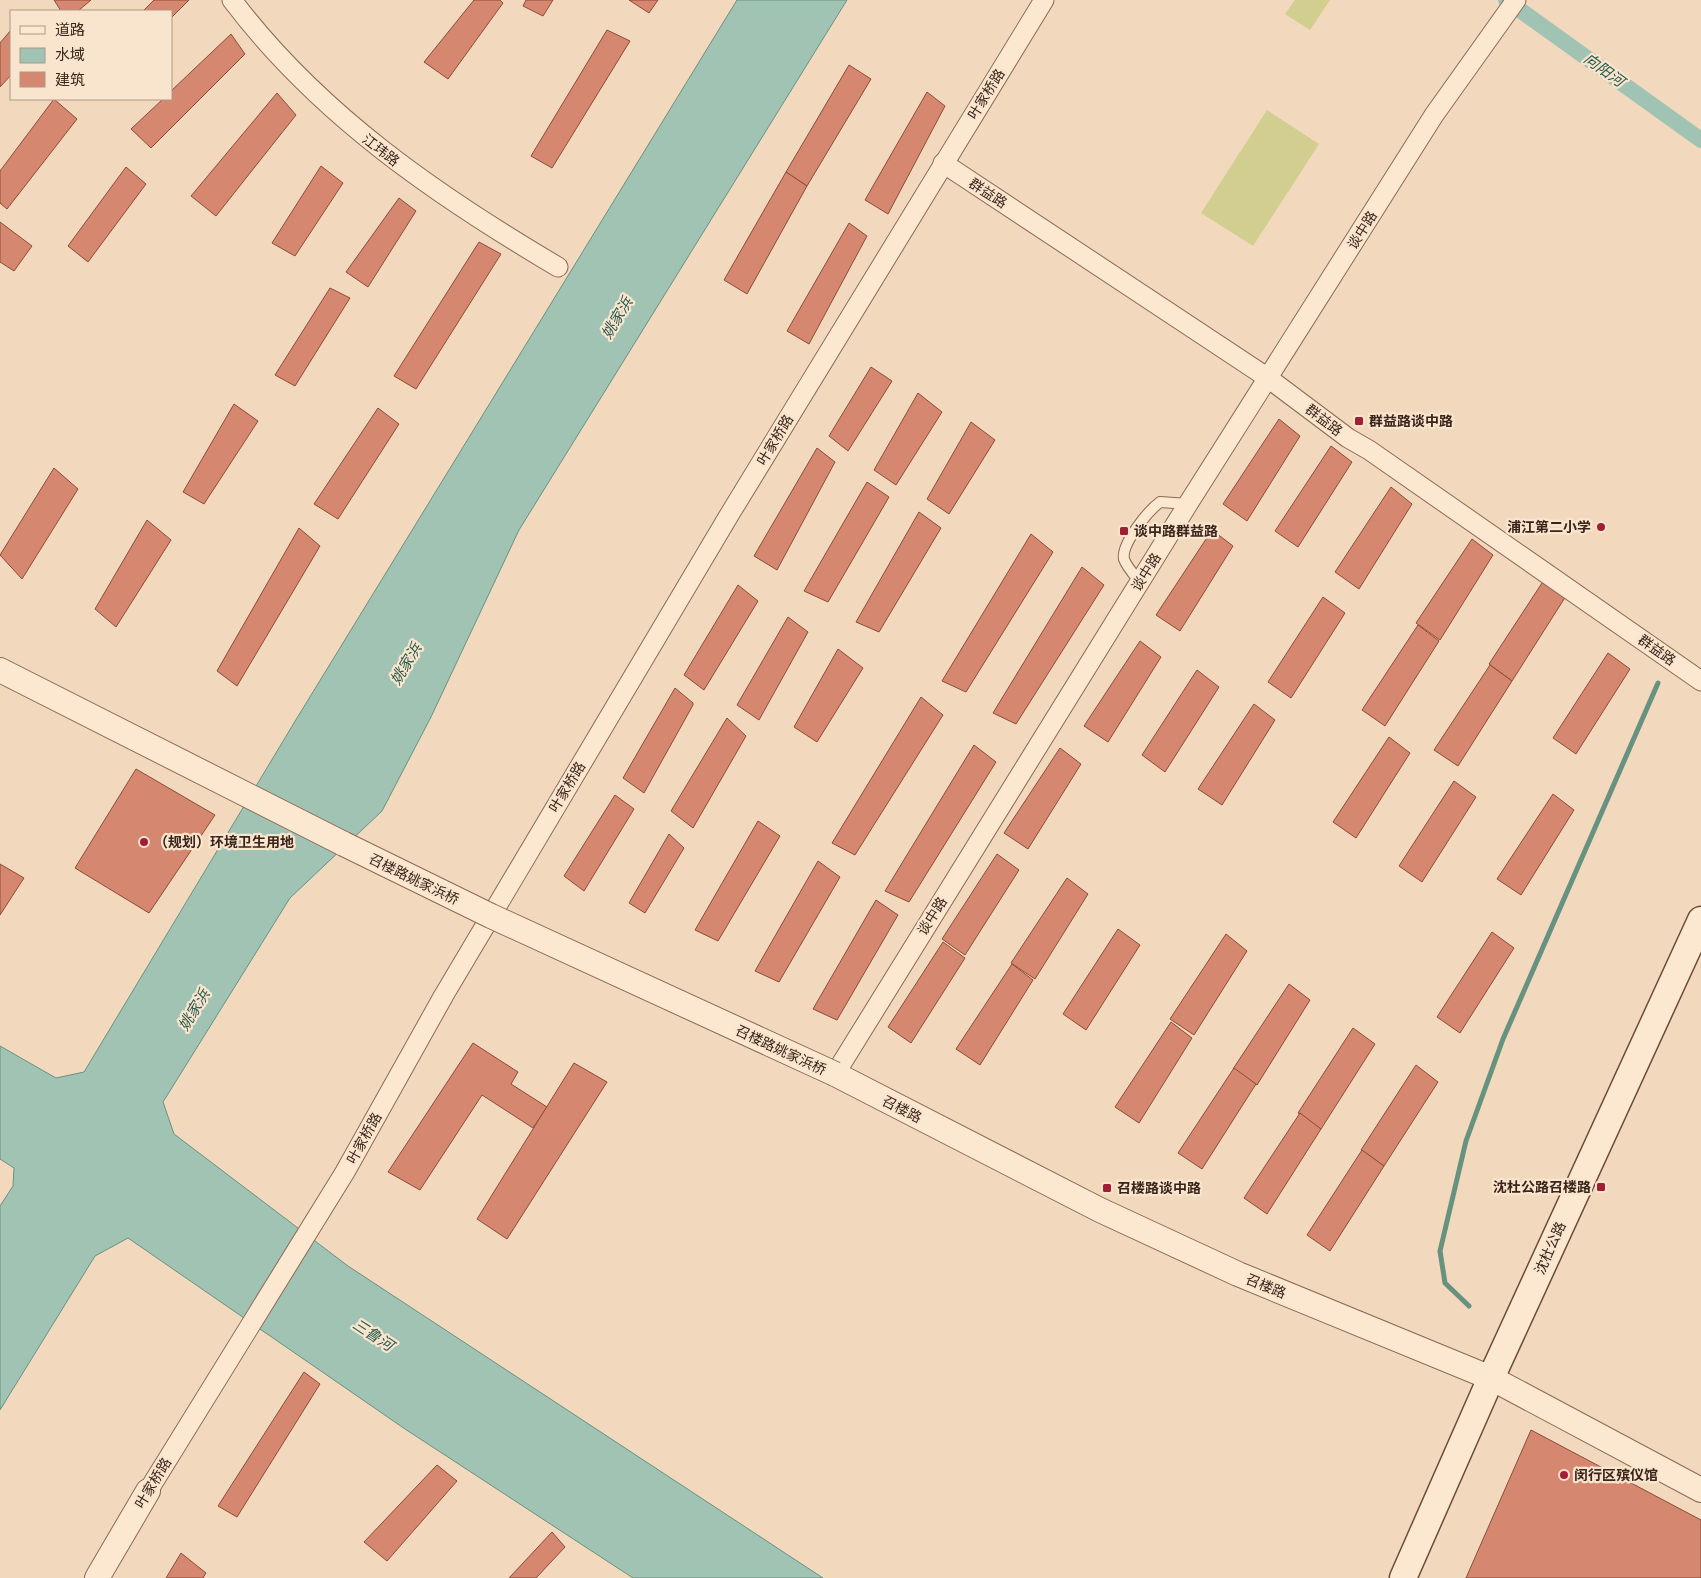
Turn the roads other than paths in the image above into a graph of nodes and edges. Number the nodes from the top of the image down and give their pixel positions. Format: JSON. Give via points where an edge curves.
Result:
{"nodes":[{"id":1,"x":232,"y":0,"type":"edge"},
{"id":2,"x":1044,"y":0,"type":"edge"},
{"id":3,"x":1516,"y":0,"type":"edge"},
{"id":4,"x":943,"y":163,"type":"junction"},
{"id":5,"x":558,"y":267,"type":"dead end"},
{"id":6,"x":1268,"y":378,"type":"junction"},
{"id":7,"x":1188,"y":504,"type":"junction"},
{"id":8,"x":1140,"y":582,"type":"junction"},
{"id":9,"x":0,"y":670,"type":"edge"},
{"id":10,"x":1701,"y":681,"type":"edge"},
{"id":11,"x":1701,"y":920,"type":"edge"},
{"id":12,"x":835,"y":1074,"type":"junction"},
{"id":13,"x":1491,"y":1378,"type":"junction"},
{"id":14,"x":1701,"y":1490,"type":"edge"},
{"id":15,"x":148,"y":1491,"type":"joint"},
{"id":16,"x":97,"y":1578,"type":"edge"},
{"id":17,"x":1403,"y":1578,"type":"edge"}],
"edges":[{"from":1,"to":5,"type":"street","name":"江玮路","via":[[258,35],[311,90],[374,145],[419,178]]},
{"from":2,"to":4,"type":"street","name":"叶家桥路"},
{"from":3,"to":6,"type":"street","name":"谈中路","via":[[1434,115]]},
{"from":4,"to":6,"type":"street","name":"群益路"},
{"from":4,"to":15,"type":"street","name":"叶家桥路","via":[[444,995],[345,1172]]},
{"from":6,"to":7,"type":"street","name":"谈中路"},
{"from":6,"to":10,"type":"street","name":"群益路","via":[[1348,438]]},
{"from":7,"to":8,"type":"street","name":"谈中路"},
{"from":7,"to":8,"type":"lane","via":[[1160,502],[1152,508],[1124,548],[1124,560]]},
{"from":8,"to":12,"type":"street","name":"谈中路"},
{"from":9,"to":12,"type":"street","name":"召楼路姚家浜桥","bridge":true,"via":[[490,916]]},
{"from":11,"to":13,"type":"main road","name":"沈杜公路"},
{"from":12,"to":13,"type":"street","name":"召楼路","via":[[1100,1210],[1238,1274]]},
{"from":13,"to":14,"type":"street","name":"召楼路"},
{"from":13,"to":17,"type":"main road","name":"沈杜公路"},
{"from":15,"to":16,"type":"street","name":"叶家桥路"}]}
